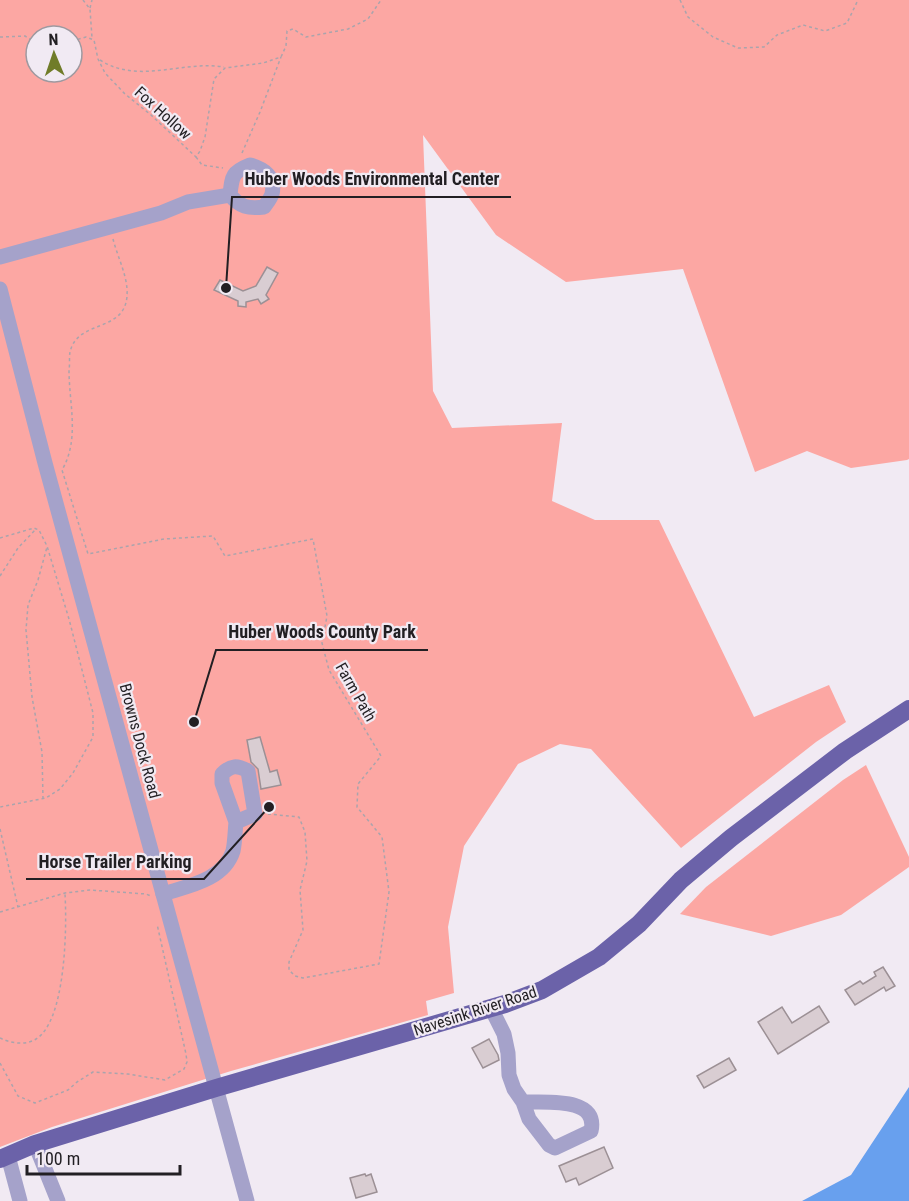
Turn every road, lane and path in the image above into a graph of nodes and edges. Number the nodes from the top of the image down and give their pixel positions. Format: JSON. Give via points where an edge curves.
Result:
{"nodes":[{"id":1,"x":83,"y":0,"type":"edge"},
{"id":2,"x":92,"y":0,"type":"edge"},
{"id":3,"x":381,"y":0,"type":"edge"},
{"id":4,"x":680,"y":0,"type":"edge"},
{"id":5,"x":858,"y":0,"type":"edge"},
{"id":6,"x":90,"y":9,"type":"junction"},
{"id":7,"x":0,"y":36,"type":"edge"},
{"id":8,"x":24,"y":36,"type":"edge"},
{"id":9,"x":84,"y":38,"type":"edge"},
{"id":10,"x":92,"y":39,"type":"junction"},
{"id":11,"x":281,"y":57,"type":"junction"},
{"id":12,"x":98,"y":59,"type":"junction"},
{"id":13,"x":225,"y":68,"type":"junction"},
{"id":14,"x":196,"y":157,"type":"junction"},
{"id":15,"x":237,"y":170,"type":"junction"},
{"id":16,"x":230,"y":195,"type":"junction"},
{"id":17,"x":109,"y":227,"type":"junction"},
{"id":18,"x":0,"y":257,"type":"edge"},
{"id":19,"x":0,"y":289,"type":"edge"},
{"id":20,"x":36,"y":529,"type":"junction"},
{"id":21,"x":0,"y":538,"type":"edge"},
{"id":22,"x":47,"y":546,"type":"junction"},
{"id":23,"x":0,"y":576,"type":"edge"},
{"id":24,"x":909,"y":709,"type":"edge"},
{"id":25,"x":43,"y":799,"type":"junction"},
{"id":26,"x":0,"y":807,"type":"edge"},
{"id":27,"x":255,"y":814,"type":"junction"},
{"id":28,"x":236,"y":822,"type":"junction"},
{"id":29,"x":0,"y":829,"type":"edge"},
{"id":30,"x":65,"y":893,"type":"junction"},
{"id":31,"x":157,"y":895,"type":"junction"},
{"id":32,"x":18,"y":907,"type":"junction"},
{"id":33,"x":0,"y":912,"type":"edge"},
{"id":34,"x":156,"y":919,"type":"dead end"},
{"id":35,"x":491,"y":1008,"type":"junction"},
{"id":36,"x":0,"y":1038,"type":"edge"},
{"id":37,"x":0,"y":1064,"type":"edge"},
{"id":38,"x":216,"y":1088,"type":"junction"},
{"id":39,"x":523,"y":1101,"type":"dead end"},
{"id":40,"x":35,"y":1144,"type":"junction"},
{"id":41,"x":4,"y":1157,"type":"edge"},
{"id":42,"x":20,"y":1201,"type":"edge"},
{"id":43,"x":58,"y":1201,"type":"edge"},
{"id":44,"x":247,"y":1201,"type":"edge"}],
"edges":[{"from":1,"to":6,"type":"path"},
{"from":2,"to":6,"type":"path","name":"Fox Hollow"},
{"from":3,"to":11,"type":"path","via":[[368,19],[348,29],[306,37],[293,29],[287,31]]},
{"from":4,"to":5,"type":"path","via":[[688,17],[713,37],[738,48],[764,47],[777,35],[803,26],[825,31],[847,23]]},
{"from":6,"to":10,"type":"path","name":"Fox Hollow"},
{"from":7,"to":8,"type":"path"},
{"from":9,"to":10,"type":"path"},
{"from":10,"to":12,"type":"path","name":"Fox Hollow"},
{"from":11,"to":13,"type":"path"},
{"from":11,"to":15,"type":"path"},
{"from":12,"to":13,"type":"path","via":[[121,70],[163,72],[212,65]]},
{"from":12,"to":14,"type":"path","name":"Fox Hollow","via":[[105,73],[126,94]]},
{"from":13,"to":14,"type":"path","name":"Fox Hollow","via":[[214,79],[205,137]]},
{"from":14,"to":15,"type":"path","via":[[202,165]]},
{"from":15,"to":16,"type":"street"},
{"from":15,"to":16,"type":"street","via":[[250,165],[264,169],[271,178],[272,194],[264,207],[251,209],[238,204]]},
{"from":16,"to":17,"type":"street","via":[[188,202]]},
{"from":17,"to":18,"type":"street"},
{"from":17,"to":27,"type":"path","name":"Farm Path","via":[[127,288],[125,308],[116,320],[78,338],[70,351],[73,435],[69,458],[62,470],[88,554],[164,539],[213,536],[225,556],[313,539],[327,616],[322,643],[329,670],[381,756],[358,784],[357,807],[382,837],[389,892],[379,964],[303,978],[289,970],[303,930],[300,890],[307,861],[305,832],[299,817]]},
{"from":19,"to":31,"type":"street","name":"Browns Dock Road"},
{"from":20,"to":21,"type":"path"},
{"from":20,"to":22,"type":"path"},
{"from":20,"to":23,"type":"path"},
{"from":22,"to":25,"type":"path","via":[[28,605],[26,630],[42,752]]},
{"from":22,"to":25,"type":"path","via":[[93,713],[93,737],[73,773],[60,789]]},
{"from":24,"to":35,"type":"main road","name":"Navesink River Road","via":[[845,751],[731,838],[599,957],[542,990]]},
{"from":25,"to":26,"type":"path"},
{"from":27,"to":28,"type":"street"},
{"from":27,"to":28,"type":"street","via":[[248,771],[239,766],[229,767],[222,774],[222,783]]},
{"from":28,"to":31,"type":"street","via":[[233,851],[221,870],[210,878]]},
{"from":29,"to":32,"type":"path"},
{"from":30,"to":31,"type":"path","via":[[90,890]]},
{"from":30,"to":32,"type":"path"},
{"from":30,"to":36,"type":"path","via":[[67,925],[58,998],[48,1025],[35,1040],[17,1044]]},
{"from":31,"to":38,"type":"street","name":"Browns Dock Road"},
{"from":32,"to":33,"type":"path"},
{"from":34,"to":37,"type":"path","via":[[186,1053],[184,1069],[165,1080],[93,1072],[68,1090],[35,1103],[18,1096]]},
{"from":35,"to":38,"type":"main road","name":"Navesink River Road"},
{"from":35,"to":39,"type":"street","via":[[504,1034],[509,1075]]},
{"from":38,"to":40,"type":"main road","name":"Navesink River Road"},
{"from":38,"to":44,"type":"street","name":"Browns Dock Road"},
{"from":40,"to":41,"type":"main road","name":"Navesink River Road"},
{"from":40,"to":43,"type":"street"},
{"from":41,"to":42,"type":"street"}]}
